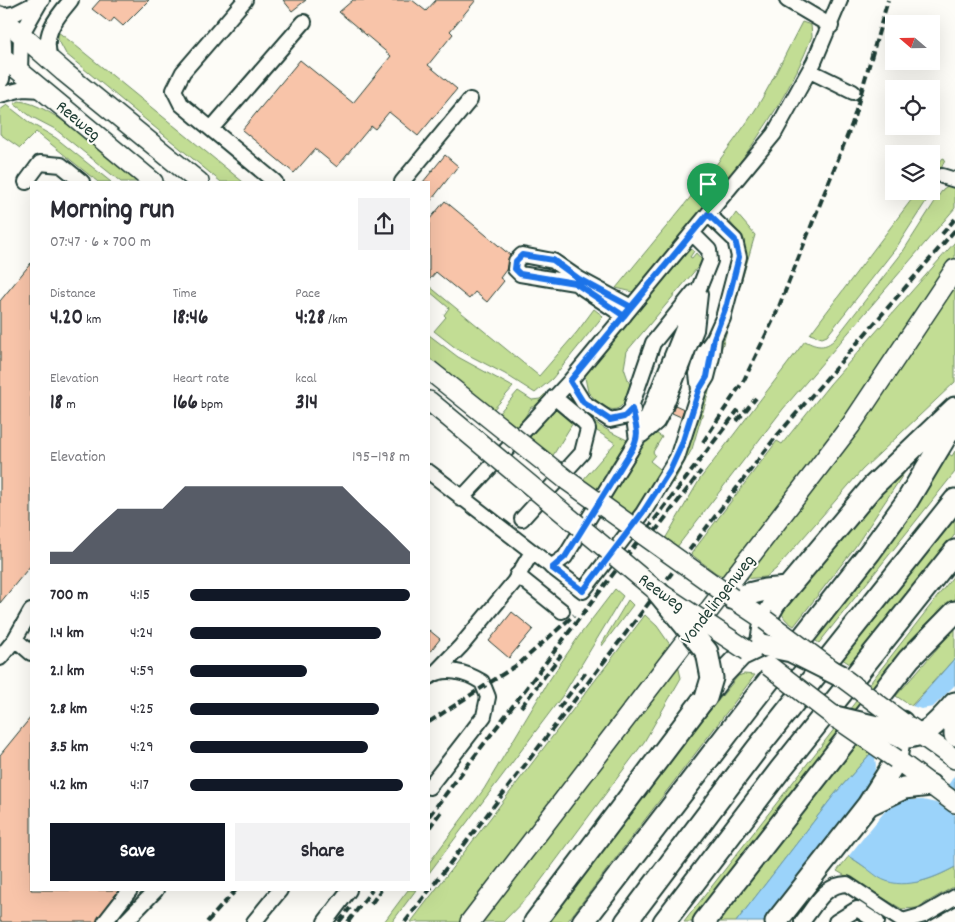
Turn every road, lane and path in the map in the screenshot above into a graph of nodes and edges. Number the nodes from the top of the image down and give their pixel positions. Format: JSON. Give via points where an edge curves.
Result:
{"nodes":[{"id":1,"x":42,"y":0,"type":"edge"},
{"id":2,"x":71,"y":0,"type":"edge"},
{"id":3,"x":245,"y":0,"type":"edge"},
{"id":4,"x":787,"y":0,"type":"edge"},
{"id":5,"x":840,"y":0,"type":"edge"},
{"id":6,"x":0,"y":16,"type":"edge"},
{"id":7,"x":304,"y":22,"type":"dead end"},
{"id":8,"x":831,"y":26,"type":"junction"},
{"id":9,"x":21,"y":35,"type":"junction"},
{"id":10,"x":9,"y":60,"type":"edge"},
{"id":11,"x":58,"y":67,"type":"junction"},
{"id":12,"x":810,"y":71,"type":"junction"},
{"id":13,"x":0,"y":82,"type":"edge"},
{"id":14,"x":44,"y":90,"type":"junction"},
{"id":15,"x":852,"y":92,"type":"dead end"},
{"id":16,"x":0,"y":95,"type":"edge"},
{"id":17,"x":470,"y":100,"type":"dead end"},
{"id":18,"x":211,"y":129,"type":"junction"},
{"id":19,"x":81,"y":181,"type":"edge"},
{"id":20,"x":152,"y":181,"type":"edge"},
{"id":21,"x":198,"y":181,"type":"edge"},
{"id":22,"x":274,"y":181,"type":"edge"},
{"id":23,"x":403,"y":181,"type":"edge"},
{"id":24,"x":26,"y":182,"type":"dead end"},
{"id":25,"x":708,"y":214,"type":"junction"},
{"id":26,"x":693,"y":234,"type":"junction"},
{"id":27,"x":955,"y":269,"type":"edge"},
{"id":28,"x":701,"y":283,"type":"junction"},
{"id":29,"x":627,"y":311,"type":"junction"},
{"id":30,"x":673,"y":316,"type":"junction"},
{"id":31,"x":430,"y":371,"type":"edge"},
{"id":32,"x":570,"y":381,"type":"junction"},
{"id":33,"x":554,"y":397,"type":"junction"},
{"id":34,"x":430,"y":402,"type":"edge"},
{"id":35,"x":955,"y":408,"type":"edge"},
{"id":36,"x":632,"y":409,"type":"junction"},
{"id":37,"x":955,"y":421,"type":"edge"},
{"id":38,"x":636,"y":425,"type":"junction"},
{"id":39,"x":637,"y":440,"type":"junction"},
{"id":40,"x":430,"y":473,"type":"edge"},
{"id":41,"x":460,"y":499,"type":"junction"},
{"id":42,"x":955,"y":500,"type":"edge"},
{"id":43,"x":522,"y":518,"type":"dead end"},
{"id":44,"x":955,"y":551,"type":"edge"},
{"id":45,"x":532,"y":552,"type":"junction"},
{"id":46,"x":552,"y":568,"type":"junction"},
{"id":47,"x":518,"y":575,"type":"junction"},
{"id":48,"x":787,"y":588,"type":"junction"},
{"id":49,"x":657,"y":591,"type":"junction"},
{"id":50,"x":732,"y":598,"type":"junction"},
{"id":51,"x":562,"y":611,"type":"dead end"},
{"id":52,"x":955,"y":612,"type":"edge"},
{"id":53,"x":30,"y":613,"type":"edge"},
{"id":54,"x":766,"y":620,"type":"junction"},
{"id":55,"x":15,"y":639,"type":"junction"},
{"id":56,"x":755,"y":648,"type":"junction"},
{"id":57,"x":30,"y":652,"type":"edge"},
{"id":58,"x":0,"y":658,"type":"edge"},
{"id":59,"x":769,"y":666,"type":"joint"},
{"id":60,"x":432,"y":675,"type":"edge"},
{"id":61,"x":841,"y":676,"type":"junction"},
{"id":62,"x":706,"y":698,"type":"junction"},
{"id":63,"x":955,"y":703,"type":"edge"},
{"id":64,"x":955,"y":711,"type":"edge"},
{"id":65,"x":835,"y":717,"type":"junction"},
{"id":66,"x":908,"y":731,"type":"junction"},
{"id":67,"x":955,"y":736,"type":"edge"},
{"id":68,"x":896,"y":759,"type":"junction"},
{"id":69,"x":955,"y":759,"type":"edge"},
{"id":70,"x":930,"y":785,"type":"junction"},
{"id":71,"x":430,"y":786,"type":"edge"},
{"id":72,"x":955,"y":802,"type":"edge"},
{"id":73,"x":868,"y":805,"type":"junction"},
{"id":74,"x":129,"y":891,"type":"edge"},
{"id":75,"x":155,"y":891,"type":"edge"},
{"id":76,"x":279,"y":891,"type":"edge"},
{"id":77,"x":349,"y":891,"type":"edge"},
{"id":78,"x":955,"y":897,"type":"edge"},
{"id":79,"x":105,"y":922,"type":"edge"},
{"id":80,"x":125,"y":922,"type":"edge"},
{"id":81,"x":254,"y":922,"type":"edge"},
{"id":82,"x":325,"y":922,"type":"edge"},
{"id":83,"x":470,"y":922,"type":"edge"},
{"id":84,"x":535,"y":922,"type":"edge"},
{"id":85,"x":584,"y":922,"type":"edge"},
{"id":86,"x":626,"y":922,"type":"edge"},
{"id":87,"x":664,"y":922,"type":"edge"},
{"id":88,"x":704,"y":922,"type":"edge"},
{"id":89,"x":776,"y":922,"type":"edge"},
{"id":90,"x":802,"y":922,"type":"edge"},
{"id":91,"x":836,"y":922,"type":"edge"},
{"id":92,"x":877,"y":922,"type":"edge"},
{"id":93,"x":904,"y":922,"type":"edge"}],
"edges":[{"from":1,"to":6,"type":"street","via":[[16,13]]},
{"from":1,"to":9,"type":"street"},
{"from":2,"to":11,"type":"street","via":[[50,28],[48,49]]},
{"from":3,"to":18,"type":"street","via":[[183,72],[174,90],[177,99]]},
{"from":4,"to":8,"type":"street"},
{"from":5,"to":8,"type":"street"},
{"from":6,"to":9,"type":"main road","name":"Reeweg"},
{"from":6,"to":10,"type":"street"},
{"from":7,"to":18,"type":"street"},
{"from":8,"to":12,"type":"street"},
{"from":9,"to":10,"type":"street"},
{"from":9,"to":11,"type":"main road","name":"Reeweg"},
{"from":10,"to":11,"type":"street","name":"Reeweg","via":[[30,58]]},
{"from":10,"to":13,"type":"street"},
{"from":10,"to":14,"type":"main road","name":"Reeweg"},
{"from":11,"to":21,"type":"main road","name":"Reeweg"},
{"from":12,"to":15,"type":"street"},
{"from":12,"to":25,"type":"street","via":[[774,134]]},
{"from":14,"to":16,"type":"street","via":[[23,89]]},
{"from":14,"to":20,"type":"main road","name":"Reeweg"},
{"from":17,"to":23,"type":"street"},
{"from":18,"to":22,"type":"street"},
{"from":19,"to":24,"type":"street","via":[[61,165],[40,163]]},
{"from":25,"to":26,"type":"street"},
{"from":25,"to":46,"type":"street","via":[[735,240],[739,257],[714,338],[707,377],[699,390],[682,444],[670,470],[643,512],[583,591]]},
{"from":26,"to":28,"type":"street","via":[[704,244],[710,256]]},
{"from":26,"to":29,"type":"street"},
{"from":27,"to":83,"type":"main road","name":"Vondelingenweg","via":[[851,425]]},
{"from":28,"to":30,"type":"street"},
{"from":28,"to":39,"type":"street"},
{"from":29,"to":29,"type":"street","via":[[553,260],[522,255],[516,261],[515,269],[520,274],[575,283]]},
{"from":29,"to":32,"type":"street"},
{"from":30,"to":36,"type":"street","via":[[653,343]]},
{"from":30,"to":38,"type":"street"},
{"from":31,"to":50,"type":"main road","name":"Reeweg","bridge":true,"via":[[626,524]]},
{"from":32,"to":33,"type":"street"},
{"from":32,"to":36,"type":"street","via":[[583,402],[610,420],[624,417]]},
{"from":33,"to":41,"type":"street"},
{"from":33,"to":43,"type":"street","via":[[585,423],[588,429],[582,453]]},
{"from":34,"to":49,"type":"main road","name":"Reeweg","bridge":true},
{"from":35,"to":48,"type":"highway","via":[[873,486]]},
{"from":36,"to":38,"type":"street"},
{"from":37,"to":85,"type":"highway","via":[[870,552]]},
{"from":38,"to":39,"type":"street"},
{"from":39,"to":46,"type":"street","via":[[565,557]]},
{"from":40,"to":41,"type":"street"},
{"from":41,"to":45,"type":"street"},
{"from":42,"to":86,"type":"highway","via":[[756,750]]},
{"from":44,"to":87,"type":"highway","via":[[780,770]]},
{"from":45,"to":46,"type":"street"},
{"from":45,"to":47,"type":"street"},
{"from":47,"to":51,"type":"street"},
{"from":47,"to":60,"type":"street","via":[[461,646]]},
{"from":48,"to":50,"type":"highway"},
{"from":48,"to":54,"type":"highway"},
{"from":49,"to":56,"type":"main road","name":"Reeweg","bridge":true},
{"from":49,"to":62,"type":"highway","bridge":true,"via":[[707,652],[712,678]]},
{"from":50,"to":54,"type":"main road","name":"Reeweg"},
{"from":52,"to":88,"type":"highway","via":[[910,659]]},
{"from":53,"to":55,"type":"street"},
{"from":54,"to":56,"type":"highway"},
{"from":54,"to":61,"type":"main road","name":"Reeweg","bridge":true},
{"from":55,"to":57,"type":"street"},
{"from":55,"to":58,"type":"street"},
{"from":56,"to":59,"type":"highway"},
{"from":56,"to":61,"type":"highway","bridge":true,"via":[[791,651]]},
{"from":56,"to":62,"type":"highway","bridge":true,"via":[[726,669]]},
{"from":59,"to":65,"type":"main road","bridge":true},
{"from":60,"to":71,"type":"street","via":[[452,671],[482,682],[488,697],[484,716]]},
{"from":61,"to":66,"type":"main road","name":"Reeweg","bridge":true},
{"from":62,"to":84,"type":"highway"},
{"from":63,"to":66,"type":"highway","via":[[937,723]]},
{"from":64,"to":67,"type":"highway"},
{"from":65,"to":66,"type":"highway","bridge":true},
{"from":65,"to":68,"type":"main road","bridge":true},
{"from":66,"to":68,"type":"highway"},
{"from":66,"to":69,"type":"main road","name":"Reeweg"},
{"from":68,"to":70,"type":"main road"},
{"from":68,"to":73,"type":"highway"},
{"from":70,"to":72,"type":"main road"},
{"from":70,"to":73,"type":"highway","via":[[904,788]]},
{"from":73,"to":89,"type":"highway"},
{"from":74,"to":79,"type":"street"},
{"from":75,"to":80,"type":"street"},
{"from":76,"to":81,"type":"street"},
{"from":77,"to":82,"type":"street"},
{"from":78,"to":93,"type":"street","via":[[924,915]]},
{"from":90,"to":93,"type":"street","via":[[830,887],[841,884],[847,884]]},
{"from":91,"to":92,"type":"street","via":[[857,909]]}]}
